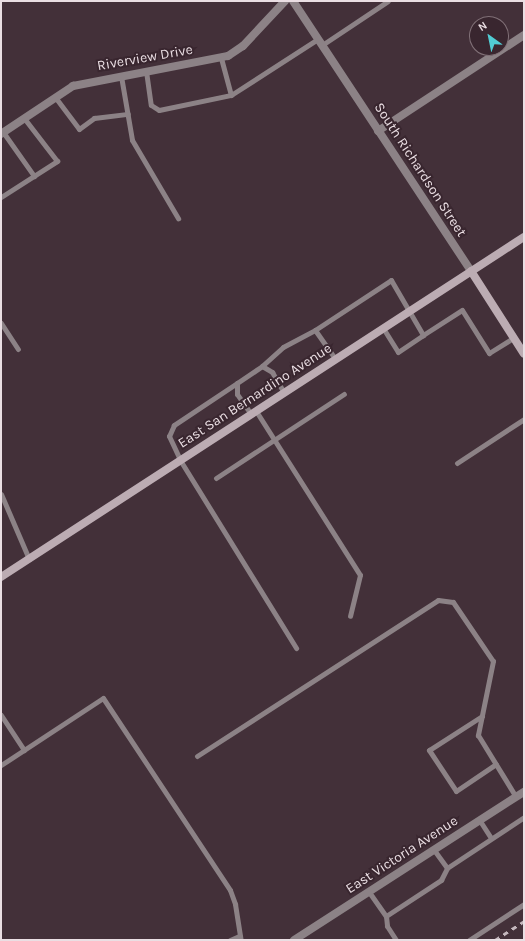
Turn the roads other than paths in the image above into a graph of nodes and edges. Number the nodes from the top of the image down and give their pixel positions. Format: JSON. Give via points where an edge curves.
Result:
{"nodes":[{"id":1,"x":285,"y":1,"type":"edge"},
{"id":2,"x":293,"y":1,"type":"edge"},
{"id":3,"x":388,"y":1,"type":"edge"},
{"id":4,"x":524,"y":35,"type":"edge"},
{"id":5,"x":320,"y":42,"type":"junction"},
{"id":6,"x":221,"y":58,"type":"junction"},
{"id":7,"x":146,"y":71,"type":"junction"},
{"id":8,"x":121,"y":76,"type":"junction"},
{"id":9,"x":231,"y":95,"type":"junction"},
{"id":10,"x":55,"y":97,"type":"junction"},
{"id":11,"x":128,"y":114,"type":"junction"},
{"id":12,"x":24,"y":118,"type":"junction"},
{"id":13,"x":378,"y":131,"type":"junction"},
{"id":14,"x":2,"y":133,"type":"edge"},
{"id":15,"x":34,"y":176,"type":"junction"},
{"id":16,"x":1,"y":197,"type":"edge"},
{"id":17,"x":178,"y":218,"type":"dead end"},
{"id":18,"x":524,"y":236,"type":"edge"},
{"id":19,"x":470,"y":272,"type":"junction"},
{"id":20,"x":409,"y":312,"type":"junction"},
{"id":21,"x":1,"y":323,"type":"edge"},
{"id":22,"x":383,"y":328,"type":"junction"},
{"id":23,"x":314,"y":330,"type":"junction"},
{"id":24,"x":423,"y":335,"type":"junction"},
{"id":25,"x":513,"y":338,"type":"junction"},
{"id":26,"x":18,"y":349,"type":"dead end"},
{"id":27,"x":524,"y":354,"type":"edge"},
{"id":28,"x":336,"y":359,"type":"junction"},
{"id":29,"x":262,"y":366,"type":"junction"},
{"id":30,"x":236,"y":383,"type":"junction"},
{"id":31,"x":284,"y":393,"type":"junction"},
{"id":32,"x":344,"y":394,"type":"dead end"},
{"id":33,"x":253,"y":412,"type":"junction"},
{"id":34,"x":524,"y":419,"type":"edge"},
{"id":35,"x":275,"y":440,"type":"junction"},
{"id":36,"x":180,"y":460,"type":"junction"},
{"id":37,"x":457,"y":463,"type":"dead end"},
{"id":38,"x":216,"y":478,"type":"dead end"},
{"id":39,"x":1,"y":494,"type":"edge"},
{"id":40,"x":29,"y":559,"type":"junction"},
{"id":41,"x":1,"y":577,"type":"edge"},
{"id":42,"x":350,"y":616,"type":"dead end"},
{"id":43,"x":296,"y":648,"type":"dead end"},
{"id":44,"x":1,"y":715,"type":"edge"},
{"id":45,"x":482,"y":716,"type":"junction"},
{"id":46,"x":24,"y":750,"type":"junction"},
{"id":47,"x":197,"y":756,"type":"dead end"},
{"id":48,"x":496,"y":764,"type":"junction"},
{"id":49,"x":1,"y":765,"type":"edge"},
{"id":50,"x":524,"y":792,"type":"edge"},
{"id":51,"x":516,"y":797,"type":"junction"},
{"id":52,"x":524,"y":817,"type":"edge"},
{"id":53,"x":480,"y":821,"type":"junction"},
{"id":54,"x":491,"y":838,"type":"junction"},
{"id":55,"x":434,"y":850,"type":"junction"},
{"id":56,"x":446,"y":868,"type":"junction"},
{"id":57,"x":369,"y":892,"type":"junction"},
{"id":58,"x":524,"y":904,"type":"edge"},
{"id":59,"x":386,"y":916,"type":"junction"},
{"id":60,"x":240,"y":938,"type":"edge"},
{"id":61,"x":230,"y":940,"type":"edge"},
{"id":62,"x":294,"y":940,"type":"edge"},
{"id":63,"x":396,"y":940,"type":"edge"},
{"id":64,"x":469,"y":940,"type":"edge"}],
"edges":[{"from":1,"to":6,"type":"street","name":"Riverview Drive","via":[[243,46]]},
{"from":2,"to":5,"type":"street","name":"South Richardson Street"},
{"from":3,"to":5,"type":"lane"},
{"from":4,"to":13,"type":"street"},
{"from":5,"to":9,"type":"lane"},
{"from":5,"to":13,"type":"street","name":"South Richardson Street"},
{"from":6,"to":7,"type":"street","name":"Riverview Drive"},
{"from":6,"to":9,"type":"lane"},
{"from":7,"to":8,"type":"street","name":"Riverview Drive"},
{"from":7,"to":9,"type":"lane","via":[[151,105],[159,110]]},
{"from":8,"to":10,"type":"street","name":"Riverview Drive","via":[[73,86]]},
{"from":8,"to":11,"type":"lane"},
{"from":10,"to":11,"type":"lane","via":[[79,129],[94,118]]},
{"from":10,"to":12,"type":"street","name":"Riverview Drive"},
{"from":11,"to":17,"type":"lane","via":[[132,140]]},
{"from":12,"to":14,"type":"street","name":"Riverview Drive"},
{"from":12,"to":15,"type":"lane","via":[[57,161]]},
{"from":13,"to":19,"type":"street","name":"South Richardson Street"},
{"from":14,"to":15,"type":"lane"},
{"from":15,"to":16,"type":"lane"},
{"from":18,"to":19,"type":"main road","name":"East San Bernardino Avenue"},
{"from":19,"to":20,"type":"main road","name":"East San Bernardino Avenue"},
{"from":19,"to":25,"type":"main road","name":"South Richardson Street"},
{"from":20,"to":22,"type":"main road","name":"East San Bernardino Avenue"},
{"from":20,"to":23,"type":"lane","via":[[391,280]]},
{"from":20,"to":24,"type":"lane"},
{"from":21,"to":26,"type":"lane"},
{"from":22,"to":24,"type":"lane","via":[[398,352]]},
{"from":22,"to":28,"type":"main road","name":"East San Bernardino Avenue"},
{"from":23,"to":28,"type":"lane"},
{"from":23,"to":29,"type":"lane","via":[[283,347]]},
{"from":24,"to":25,"type":"lane","via":[[462,310],[489,353]]},
{"from":25,"to":27,"type":"main road","name":"South Richardson Street"},
{"from":28,"to":31,"type":"main road","name":"East San Bernardino Avenue"},
{"from":29,"to":30,"type":"lane"},
{"from":29,"to":31,"type":"lane","via":[[272,372]]},
{"from":30,"to":33,"type":"lane","via":[[237,394]]},
{"from":30,"to":36,"type":"lane","via":[[174,425],[169,436]]},
{"from":31,"to":33,"type":"main road","name":"East San Bernardino Avenue"},
{"from":32,"to":35,"type":"lane"},
{"from":33,"to":35,"type":"lane"},
{"from":33,"to":36,"type":"main road","name":"East San Bernardino Avenue"},
{"from":34,"to":37,"type":"lane"},
{"from":35,"to":38,"type":"lane"},
{"from":35,"to":42,"type":"lane","via":[[360,575]]},
{"from":36,"to":40,"type":"main road","name":"East San Bernardino Avenue"},
{"from":36,"to":43,"type":"lane"},
{"from":39,"to":40,"type":"lane"},
{"from":40,"to":41,"type":"main road","name":"East San Bernardino Avenue"},
{"from":44,"to":46,"type":"lane"},
{"from":45,"to":47,"type":"lane","via":[[493,661],[453,602],[438,600]]},
{"from":45,"to":48,"type":"lane","via":[[478,735]]},
{"from":45,"to":48,"type":"lane","via":[[429,750],[456,791]]},
{"from":46,"to":49,"type":"lane"},
{"from":46,"to":60,"type":"lane","via":[[103,698],[230,890],[235,904]]},
{"from":48,"to":51,"type":"lane"},
{"from":50,"to":51,"type":"street","name":"East Victoria Avenue"},
{"from":51,"to":53,"type":"street","name":"East Victoria Avenue"},
{"from":52,"to":54,"type":"lane"},
{"from":53,"to":54,"type":"lane"},
{"from":53,"to":55,"type":"street","name":"East Victoria Avenue"},
{"from":54,"to":56,"type":"lane"},
{"from":55,"to":56,"type":"lane"},
{"from":55,"to":57,"type":"street","name":"East Victoria Avenue"},
{"from":56,"to":59,"type":"lane","via":[[441,880]]},
{"from":57,"to":59,"type":"lane"},
{"from":57,"to":62,"type":"street","name":"East Victoria Avenue"},
{"from":58,"to":64,"type":"lane"},
{"from":59,"to":63,"type":"lane","via":[[387,926]]},
{"from":60,"to":61,"type":"lane"}]}
